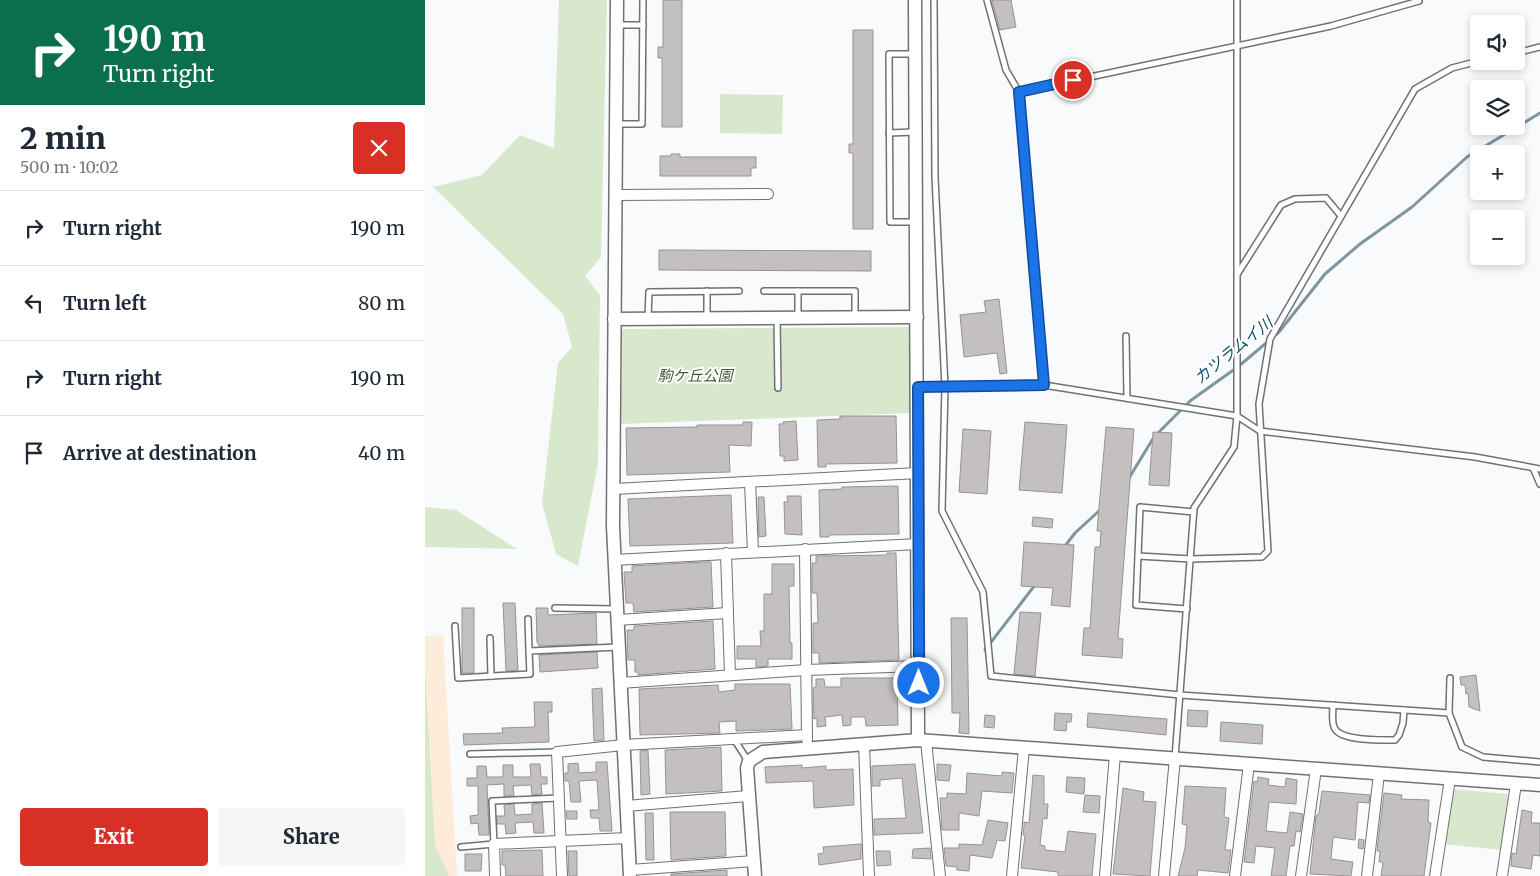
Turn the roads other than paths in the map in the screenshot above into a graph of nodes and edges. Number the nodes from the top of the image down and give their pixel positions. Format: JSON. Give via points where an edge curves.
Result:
{"nodes":[{"id":1,"x":617,"y":0,"type":"edge"},
{"id":2,"x":643,"y":0,"type":"edge"},
{"id":3,"x":915,"y":0,"type":"edge"},
{"id":4,"x":934,"y":0,"type":"edge"},
{"id":5,"x":987,"y":0,"type":"edge"},
{"id":6,"x":1237,"y":0,"type":"edge"},
{"id":7,"x":1419,"y":2,"type":"dead end"},
{"id":8,"x":617,"y":24,"type":"junction"},
{"id":9,"x":643,"y":25,"type":"junction"},
{"id":10,"x":1237,"y":46,"type":"junction"},
{"id":11,"x":1540,"y":47,"type":"edge"},
{"id":12,"x":1525,"y":51,"type":"edge"},
{"id":13,"x":915,"y":54,"type":"junction"},
{"id":14,"x":1470,"y":63,"type":"edge"},
{"id":15,"x":1019,"y":92,"type":"junction"},
{"id":16,"x":616,"y":124,"type":"junction"},
{"id":17,"x":915,"y":132,"type":"junction"},
{"id":18,"x":889,"y":133,"type":"junction"},
{"id":19,"x":768,"y":194,"type":"dead end"},
{"id":20,"x":616,"y":196,"type":"junction"},
{"id":21,"x":1341,"y":216,"type":"junction"},
{"id":22,"x":916,"y":222,"type":"junction"},
{"id":23,"x":1237,"y":274,"type":"junction"},
{"id":24,"x":707,"y":291,"type":"junction"},
{"id":25,"x":739,"y":291,"type":"dead end"},
{"id":26,"x":763,"y":291,"type":"dead end"},
{"id":27,"x":797,"y":291,"type":"junction"},
{"id":28,"x":855,"y":317,"type":"junction"},
{"id":29,"x":917,"y":317,"type":"junction"},
{"id":30,"x":707,"y":318,"type":"junction"},
{"id":31,"x":777,"y":318,"type":"junction"},
{"id":32,"x":798,"y":318,"type":"junction"},
{"id":33,"x":614,"y":319,"type":"junction"},
{"id":34,"x":648,"y":319,"type":"junction"},
{"id":35,"x":1126,"y":336,"type":"dead end"},
{"id":36,"x":1044,"y":385,"type":"junction"},
{"id":37,"x":918,"y":387,"type":"junction"},
{"id":38,"x":945,"y":387,"type":"junction"},
{"id":39,"x":778,"y":388,"type":"dead end"},
{"id":40,"x":1127,"y":398,"type":"junction"},
{"id":41,"x":1237,"y":416,"type":"junction"},
{"id":42,"x":1260,"y":431,"type":"junction"},
{"id":43,"x":1533,"y":468,"type":"junction"},
{"id":44,"x":1540,"y":469,"type":"edge"},
{"id":45,"x":918,"y":473,"type":"junction"},
{"id":46,"x":750,"y":482,"type":"junction"},
{"id":47,"x":1540,"y":484,"type":"edge"},
{"id":48,"x":614,"y":489,"type":"junction"},
{"id":49,"x":1194,"y":512,"type":"junction"},
{"id":50,"x":918,"y":544,"type":"junction"},
{"id":51,"x":805,"y":549,"type":"junction"},
{"id":52,"x":753,"y":552,"type":"junction"},
{"id":53,"x":726,"y":553,"type":"junction"},
{"id":54,"x":1138,"y":556,"type":"junction"},
{"id":55,"x":1191,"y":559,"type":"junction"},
{"id":56,"x":614,"y":560,"type":"junction"},
{"id":57,"x":555,"y":608,"type":"dead end"},
{"id":58,"x":1187,"y":609,"type":"junction"},
{"id":59,"x":728,"y":613,"type":"junction"},
{"id":60,"x":617,"y":614,"type":"junction"},
{"id":61,"x":528,"y":619,"type":"dead end"},
{"id":62,"x":455,"y":626,"type":"dead end"},
{"id":63,"x":490,"y":638,"type":"dead end"},
{"id":64,"x":618,"y":647,"type":"junction"},
{"id":65,"x":529,"y":651,"type":"junction"},
{"id":66,"x":918,"y":666,"type":"junction"},
{"id":67,"x":806,"y":670,"type":"junction"},
{"id":68,"x":730,"y":675,"type":"junction"},
{"id":69,"x":491,"y":676,"type":"junction"},
{"id":70,"x":1450,"y":678,"type":"dead end"},
{"id":71,"x":620,"y":683,"type":"junction"},
{"id":72,"x":1180,"y":695,"type":"junction"},
{"id":73,"x":1333,"y":705,"type":"junction"},
{"id":74,"x":1404,"y":710,"type":"junction"},
{"id":75,"x":1449,"y":713,"type":"junction"},
{"id":76,"x":807,"y":735,"type":"junction"},
{"id":77,"x":734,"y":739,"type":"junction"},
{"id":78,"x":922,"y":741,"type":"junction"},
{"id":79,"x":864,"y":744,"type":"junction"},
{"id":80,"x":623,"y":745,"type":"junction"},
{"id":81,"x":807,"y":748,"type":"junction"},
{"id":82,"x":1024,"y":748,"type":"junction"},
{"id":83,"x":557,"y":752,"type":"junction"},
{"id":84,"x":470,"y":754,"type":"dead end"},
{"id":85,"x":1115,"y":754,"type":"junction"},
{"id":86,"x":1175,"y":758,"type":"junction"},
{"id":87,"x":749,"y":761,"type":"junction"},
{"id":88,"x":1540,"y":762,"type":"edge"},
{"id":89,"x":1249,"y":764,"type":"junction"},
{"id":90,"x":1316,"y":769,"type":"junction"},
{"id":91,"x":1379,"y":774,"type":"junction"},
{"id":92,"x":1450,"y":779,"type":"junction"},
{"id":93,"x":1516,"y":784,"type":"junction"},
{"id":94,"x":1540,"y":786,"type":"edge"},
{"id":95,"x":749,"y":796,"type":"junction"},
{"id":96,"x":559,"y":798,"type":"junction"},
{"id":97,"x":627,"y":806,"type":"junction"},
{"id":98,"x":628,"y":838,"type":"junction"},
{"id":99,"x":560,"y":841,"type":"junction"},
{"id":100,"x":494,"y":844,"type":"junction"},
{"id":101,"x":461,"y":846,"type":"dead end"},
{"id":102,"x":754,"y":861,"type":"junction"},
{"id":103,"x":630,"y":873,"type":"edge"},
{"id":104,"x":495,"y":876,"type":"edge"},
{"id":105,"x":562,"y":876,"type":"edge"},
{"id":106,"x":755,"y":876,"type":"edge"},
{"id":107,"x":869,"y":876,"type":"edge"},
{"id":108,"x":940,"y":876,"type":"edge"},
{"id":109,"x":1011,"y":876,"type":"edge"},
{"id":110,"x":1105,"y":876,"type":"edge"},
{"id":111,"x":1164,"y":876,"type":"edge"},
{"id":112,"x":1235,"y":876,"type":"edge"},
{"id":113,"x":1301,"y":876,"type":"edge"},
{"id":114,"x":1367,"y":876,"type":"edge"},
{"id":115,"x":1435,"y":876,"type":"edge"},
{"id":116,"x":1502,"y":876,"type":"edge"}],
"edges":[{"from":1,"to":8,"type":"street"},
{"from":2,"to":9,"type":"lane"},
{"from":3,"to":13,"type":"street"},
{"from":4,"to":38,"type":"lane","via":[[935,178]]},
{"from":5,"to":15,"type":"lane","via":[[1006,70]]},
{"from":6,"to":10,"type":"lane"},
{"from":7,"to":10,"type":"lane","via":[[1331,26]]},
{"from":8,"to":9,"type":"lane"},
{"from":8,"to":16,"type":"street"},
{"from":9,"to":16,"type":"lane","via":[[642,124]]},
{"from":10,"to":15,"type":"lane"},
{"from":10,"to":23,"type":"lane"},
{"from":11,"to":12,"type":"lane"},
{"from":13,"to":17,"type":"street"},
{"from":13,"to":18,"type":"lane","via":[[889,54]]},
{"from":14,"to":21,"type":"lane","via":[[1452,68],[1415,90]]},
{"from":15,"to":36,"type":"lane"},
{"from":16,"to":20,"type":"street"},
{"from":17,"to":18,"type":"lane"},
{"from":17,"to":22,"type":"street"},
{"from":18,"to":22,"type":"lane","via":[[890,222]]},
{"from":19,"to":20,"type":"street"},
{"from":20,"to":33,"type":"street"},
{"from":21,"to":23,"type":"lane","via":[[1326,198],[1295,198],[1281,205]]},
{"from":21,"to":42,"type":"lane","via":[[1270,339],[1259,404]]},
{"from":22,"to":29,"type":"street"},
{"from":23,"to":41,"type":"lane"},
{"from":24,"to":25,"type":"lane"},
{"from":24,"to":30,"type":"lane"},
{"from":24,"to":34,"type":"lane","via":[[649,292]]},
{"from":26,"to":27,"type":"lane"},
{"from":27,"to":28,"type":"lane","via":[[855,291]]},
{"from":27,"to":32,"type":"lane"},
{"from":28,"to":29,"type":"street"},
{"from":28,"to":32,"type":"street"},
{"from":29,"to":37,"type":"street"},
{"from":30,"to":31,"type":"street"},
{"from":30,"to":34,"type":"street"},
{"from":31,"to":32,"type":"street"},
{"from":31,"to":39,"type":"lane"},
{"from":33,"to":34,"type":"street"},
{"from":33,"to":48,"type":"street"},
{"from":35,"to":40,"type":"lane"},
{"from":36,"to":38,"type":"lane"},
{"from":36,"to":40,"type":"lane"},
{"from":37,"to":38,"type":"lane"},
{"from":37,"to":45,"type":"street"},
{"from":38,"to":72,"type":"lane","via":[[942,511],[983,592],[991,676]]},
{"from":40,"to":41,"type":"lane"},
{"from":41,"to":42,"type":"lane"},
{"from":41,"to":49,"type":"lane","via":[[1234,447]]},
{"from":42,"to":43,"type":"lane","via":[[1475,457]]},
{"from":42,"to":55,"type":"lane","via":[[1268,551],[1262,557]]},
{"from":43,"to":44,"type":"lane"},
{"from":43,"to":47,"type":"lane"},
{"from":45,"to":46,"type":"street"},
{"from":45,"to":50,"type":"street"},
{"from":46,"to":48,"type":"street"},
{"from":46,"to":52,"type":"street"},
{"from":48,"to":56,"type":"street"},
{"from":49,"to":54,"type":"lane","via":[[1140,507]]},
{"from":49,"to":55,"type":"lane"},
{"from":50,"to":51,"type":"street"},
{"from":50,"to":66,"type":"street"},
{"from":51,"to":52,"type":"street"},
{"from":51,"to":67,"type":"street"},
{"from":52,"to":53,"type":"street"},
{"from":53,"to":56,"type":"street"},
{"from":53,"to":59,"type":"street"},
{"from":54,"to":55,"type":"lane"},
{"from":54,"to":58,"type":"lane","via":[[1136,605]]},
{"from":55,"to":58,"type":"lane"},
{"from":56,"to":60,"type":"street"},
{"from":57,"to":60,"type":"lane"},
{"from":58,"to":72,"type":"lane"},
{"from":59,"to":60,"type":"street"},
{"from":59,"to":68,"type":"street"},
{"from":60,"to":64,"type":"street"},
{"from":61,"to":65,"type":"lane"},
{"from":62,"to":69,"type":"lane","via":[[458,678]]},
{"from":63,"to":69,"type":"lane"},
{"from":64,"to":65,"type":"lane"},
{"from":64,"to":71,"type":"street"},
{"from":65,"to":69,"type":"lane","via":[[530,674]]},
{"from":66,"to":67,"type":"street"},
{"from":66,"to":78,"type":"street"},
{"from":67,"to":68,"type":"street"},
{"from":67,"to":76,"type":"street"},
{"from":68,"to":71,"type":"street"},
{"from":70,"to":75,"type":"lane"},
{"from":71,"to":80,"type":"street"},
{"from":72,"to":73,"type":"lane"},
{"from":72,"to":86,"type":"lane"},
{"from":73,"to":74,"type":"lane"},
{"from":73,"to":74,"type":"lane","via":[[1334,727],[1347,737],[1395,740]]},
{"from":74,"to":75,"type":"lane"},
{"from":75,"to":88,"type":"lane","via":[[1462,747],[1483,758]]},
{"from":76,"to":77,"type":"street"},
{"from":76,"to":81,"type":"street"},
{"from":77,"to":80,"type":"street"},
{"from":77,"to":87,"type":"lane"},
{"from":78,"to":79,"type":"street"},
{"from":78,"to":82,"type":"street"},
{"from":78,"to":108,"type":"street"},
{"from":79,"to":81,"type":"street"},
{"from":79,"to":107,"type":"street"},
{"from":80,"to":83,"type":"street"},
{"from":80,"to":97,"type":"street"},
{"from":81,"to":87,"type":"street","via":[[763,752]]},
{"from":82,"to":85,"type":"street"},
{"from":82,"to":109,"type":"street"},
{"from":83,"to":84,"type":"lane"},
{"from":83,"to":96,"type":"street"},
{"from":85,"to":86,"type":"street"},
{"from":85,"to":110,"type":"street"},
{"from":86,"to":89,"type":"street"},
{"from":86,"to":111,"type":"street"},
{"from":87,"to":95,"type":"street"},
{"from":89,"to":90,"type":"street"},
{"from":89,"to":112,"type":"street"},
{"from":90,"to":91,"type":"street"},
{"from":90,"to":113,"type":"street"},
{"from":91,"to":92,"type":"street"},
{"from":91,"to":114,"type":"street"},
{"from":92,"to":93,"type":"street"},
{"from":92,"to":115,"type":"street"},
{"from":93,"to":94,"type":"street"},
{"from":93,"to":116,"type":"street"},
{"from":95,"to":97,"type":"street"},
{"from":95,"to":102,"type":"street"},
{"from":96,"to":99,"type":"street"},
{"from":96,"to":100,"type":"lane","via":[[492,801]]},
{"from":97,"to":98,"type":"street"},
{"from":98,"to":99,"type":"street"},
{"from":98,"to":103,"type":"street"},
{"from":99,"to":100,"type":"street"},
{"from":99,"to":105,"type":"street"},
{"from":100,"to":101,"type":"lane"},
{"from":100,"to":104,"type":"street"},
{"from":102,"to":103,"type":"street"},
{"from":102,"to":106,"type":"street"}]}
